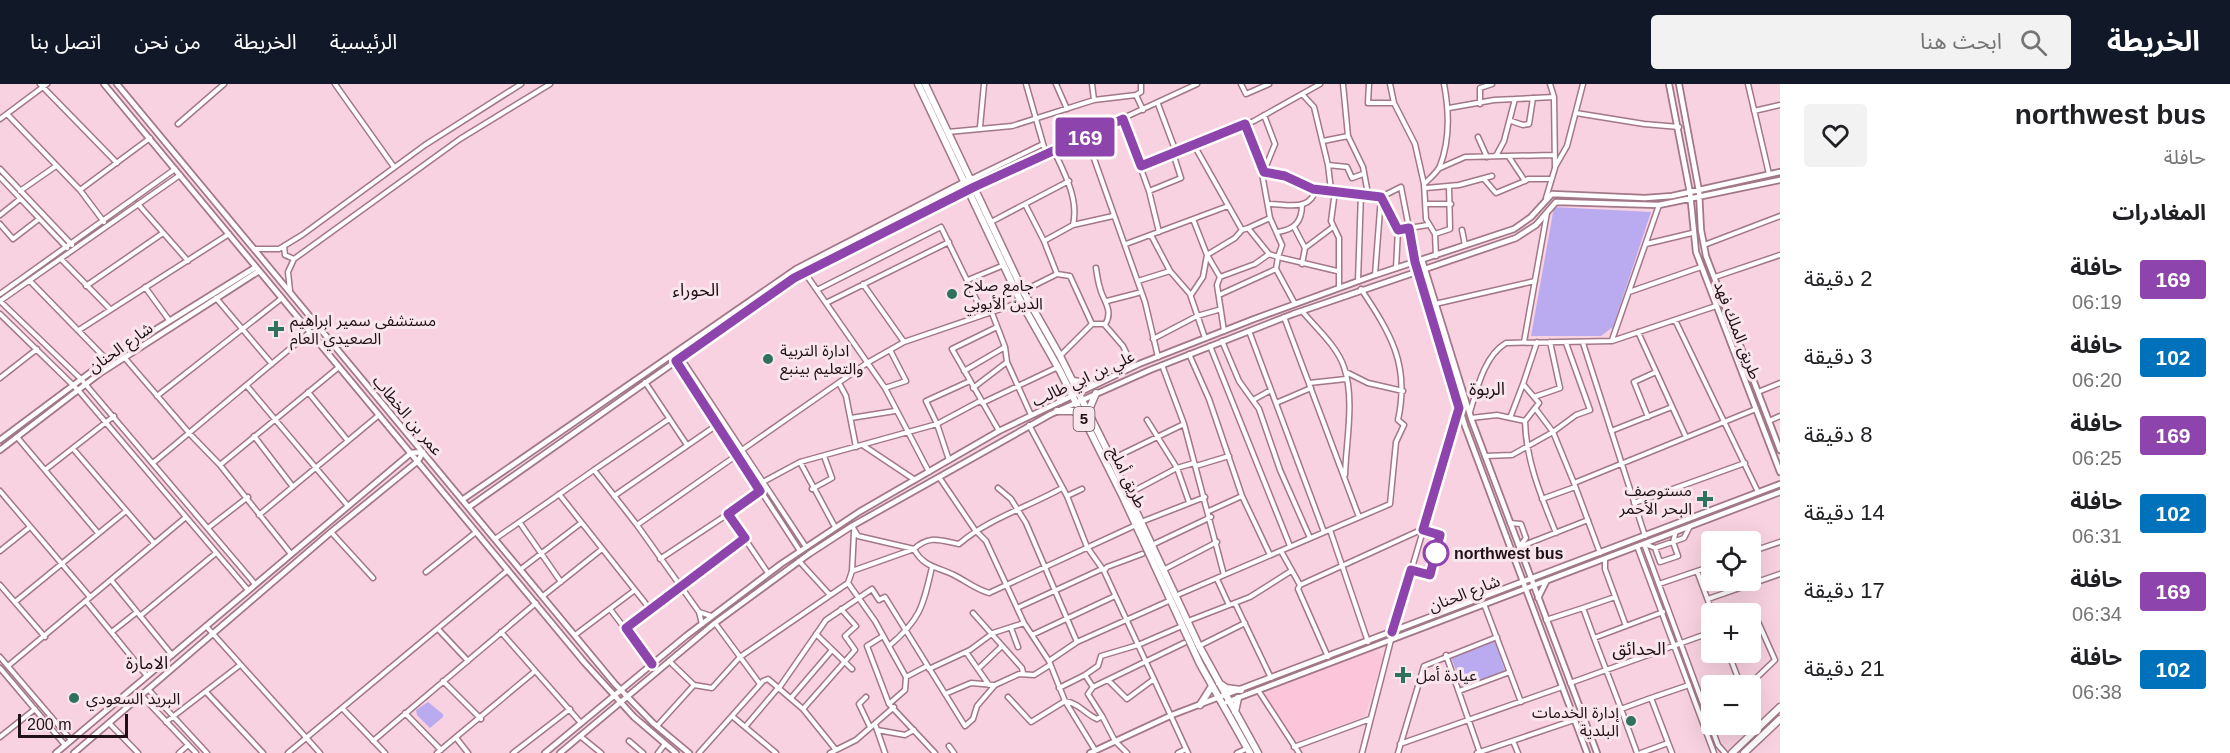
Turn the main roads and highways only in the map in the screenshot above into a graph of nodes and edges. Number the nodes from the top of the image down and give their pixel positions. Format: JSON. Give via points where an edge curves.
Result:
{"nodes":[{"id":1,"x":104,"y":84,"type":"edge"},
{"id":2,"x":117,"y":84,"type":"edge"},
{"id":3,"x":918,"y":84,"type":"edge"},
{"id":4,"x":925,"y":84,"type":"edge"},
{"id":5,"x":1670,"y":84,"type":"edge"},
{"id":6,"x":1680,"y":84,"type":"edge"},
{"id":7,"x":1780,"y":172,"type":"edge"},
{"id":8,"x":968,"y":180,"type":"junction"},
{"id":9,"x":1780,"y":180,"type":"edge"},
{"id":10,"x":972,"y":188,"type":"junction"},
{"id":11,"x":1699,"y":191,"type":"junction"},
{"id":12,"x":1690,"y":193,"type":"junction"},
{"id":13,"x":1700,"y":198,"type":"junction"},
{"id":14,"x":1691,"y":200,"type":"junction"},
{"id":15,"x":1422,"y":260,"type":"junction"},
{"id":16,"x":1415,"y":262,"type":"junction"},
{"id":17,"x":258,"y":269,"type":"junction"},
{"id":18,"x":1424,"y":269,"type":"junction"},
{"id":19,"x":1417,"y":271,"type":"junction"},
{"id":20,"x":1070,"y":383,"type":"junction"},
{"id":21,"x":1093,"y":385,"type":"junction"},
{"id":22,"x":1075,"y":393,"type":"junction"},
{"id":23,"x":1096,"y":393,"type":"junction"},
{"id":24,"x":1060,"y":401,"type":"junction"},
{"id":25,"x":1079,"y":401,"type":"junction"},
{"id":26,"x":1057,"y":411,"type":"junction"},
{"id":27,"x":1085,"y":415,"type":"junction"},
{"id":28,"x":0,"y":440,"type":"edge"},
{"id":29,"x":0,"y":450,"type":"edge"},
{"id":30,"x":1780,"y":450,"type":"edge"},
{"id":31,"x":423,"y":452,"type":"junction"},
{"id":32,"x":411,"y":453,"type":"junction"},
{"id":33,"x":418,"y":461,"type":"junction"},
{"id":34,"x":1780,"y":472,"type":"edge"},
{"id":35,"x":1779,"y":484,"type":"edge"},
{"id":36,"x":1778,"y":493,"type":"edge"},
{"id":37,"x":462,"y":500,"type":"junction"},
{"id":38,"x":469,"y":507,"type":"junction"},
{"id":39,"x":1138,"y":523,"type":"junction"},
{"id":40,"x":1527,"y":568,"type":"junction"},
{"id":41,"x":1519,"y":572,"type":"junction"},
{"id":42,"x":1544,"y":575,"type":"junction"},
{"id":43,"x":1532,"y":580,"type":"junction"},
{"id":44,"x":1546,"y":582,"type":"junction"},
{"id":45,"x":1524,"y":583,"type":"junction"},
{"id":46,"x":1514,"y":586,"type":"junction"},
{"id":47,"x":1534,"y":586,"type":"junction"},
{"id":48,"x":1526,"y":589,"type":"junction"},
{"id":49,"x":1517,"y":592,"type":"junction"},
{"id":50,"x":1173,"y":598,"type":"junction"},
{"id":51,"x":1529,"y":598,"type":"junction"},
{"id":52,"x":1538,"y":598,"type":"junction"},
{"id":53,"x":1185,"y":624,"type":"junction"},
{"id":54,"x":612,"y":680,"type":"junction"},
{"id":55,"x":630,"y":682,"type":"junction"},
{"id":56,"x":1214,"y":684,"type":"junction"},
{"id":57,"x":605,"y":686,"type":"junction"},
{"id":58,"x":636,"y":689,"type":"junction"},
{"id":59,"x":620,"y":690,"type":"junction"},
{"id":60,"x":1241,"y":690,"type":"junction"},
{"id":61,"x":614,"y":696,"type":"junction"},
{"id":62,"x":626,"y":697,"type":"junction"},
{"id":63,"x":1238,"y":698,"type":"junction"},
{"id":64,"x":1222,"y":700,"type":"junction"},
{"id":65,"x":620,"y":702,"type":"junction"},
{"id":66,"x":603,"y":704,"type":"junction"},
{"id":67,"x":1200,"y":705,"type":"junction"},
{"id":68,"x":635,"y":706,"type":"junction"},
{"id":69,"x":1780,"y":707,"type":"edge"},
{"id":70,"x":609,"y":711,"type":"junction"},
{"id":71,"x":629,"y":712,"type":"junction"},
{"id":72,"x":1234,"y":713,"type":"junction"},
{"id":73,"x":1780,"y":719,"type":"edge"},
{"id":74,"x":1754,"y":750,"type":"edge"},
{"id":75,"x":1250,"y":751,"type":"edge"},
{"id":76,"x":1092,"y":752,"type":"edge"},
{"id":77,"x":56,"y":753,"type":"edge"},
{"id":78,"x":74,"y":753,"type":"edge"},
{"id":79,"x":545,"y":753,"type":"edge"},
{"id":80,"x":560,"y":753,"type":"edge"},
{"id":81,"x":676,"y":753,"type":"edge"},
{"id":82,"x":689,"y":753,"type":"edge"},
{"id":83,"x":1258,"y":753,"type":"edge"},
{"id":84,"x":1587,"y":753,"type":"edge"},
{"id":85,"x":1597,"y":753,"type":"edge"},
{"id":86,"x":1732,"y":753,"type":"edge"},
{"id":87,"x":1744,"y":753,"type":"edge"}],
"edges":[{"from":1,"to":17,"type":"main road","name":"عمر بن الخطاب"},
{"from":2,"to":31,"type":"main road","name":"عمر بن الخطاب"},
{"from":3,"to":8,"type":"highway","name":"طريق أملج","number":"5"},
{"from":4,"to":8,"type":"highway","name":"طريق أملج","number":"5"},
{"from":5,"to":12,"type":"main road","name":"طريق الملك فهد"},
{"from":6,"to":11,"type":"main road"},
{"from":7,"to":11,"type":"main road"},
{"from":8,"to":10,"type":"highway","name":"طريق أملج","number":"5"},
{"from":8,"to":37,"type":"main road","via":[[796,269]]},
{"from":9,"to":13,"type":"main road"},
{"from":10,"to":20,"type":"highway","name":"طريق أملج","number":"5","via":[[1060,356]]},
{"from":10,"to":20,"type":"highway","name":"طريق أملج","number":"5","via":[[1021,302]]},
{"from":10,"to":38,"type":"main road","via":[[805,273]]},
{"from":11,"to":12,"type":"main road"},
{"from":11,"to":13,"type":"main road"},
{"from":12,"to":14,"type":"main road","name":"طريق الملك فهد"},
{"from":12,"to":15,"type":"main road","name":"علي بن ابي طالب","via":[[1644,198],[1558,193],[1546,198],[1531,217],[1514,229]]},
{"from":13,"to":14,"type":"main road"},
{"from":13,"to":30,"type":"main road","via":[[1704,245],[1714,277]]},
{"from":14,"to":18,"type":"main road","name":"علي بن ابي طالب","via":[[1659,205],[1559,202],[1516,238]]},
{"from":14,"to":34,"type":"main road","name":"طريق الملك فهد","via":[[1692,233],[1701,267]]},
{"from":15,"to":16,"type":"main road","name":"علي بن ابي طالب"},
{"from":15,"to":18,"type":"main road"},
{"from":16,"to":19,"type":"main road"},
{"from":16,"to":21,"type":"main road","name":"علي بن ابي طالب","via":[[1205,338]]},
{"from":17,"to":28,"type":"main road","name":"شارع الحنان","via":[[107,360]]},
{"from":17,"to":29,"type":"main road","name":"شارع الحنان","via":[[124,357]]},
{"from":17,"to":32,"type":"main road","name":"عمر بن الخطاب"},
{"from":18,"to":19,"type":"main road","name":"علي بن ابي طالب"},
{"from":18,"to":40,"type":"main road","via":[[1470,415]]},
{"from":19,"to":23,"type":"main road","name":"علي بن ابي طالب","via":[[1301,310]]},
{"from":19,"to":41,"type":"main road","via":[[1459,408]]},
{"from":20,"to":21,"type":"highway"},
{"from":20,"to":22,"type":"highway","name":"طريق أملج","number":"5"},
{"from":20,"to":24,"type":"highway"},
{"from":21,"to":22,"type":"main road","name":"علي بن ابي طالب"},
{"from":22,"to":24,"type":"main road","name":"علي بن ابي طالب"},
{"from":22,"to":25,"type":"highway","name":"طريق أملج","number":"5"},
{"from":23,"to":25,"type":"main road","name":"علي بن ابي طالب"},
{"from":23,"to":27,"type":"highway"},
{"from":24,"to":55,"type":"main road","name":"علي بن ابي طالب","via":[[999,431],[835,527],[711,616]]},
{"from":25,"to":26,"type":"main road","name":"علي بن ابي طالب"},
{"from":25,"to":27,"type":"highway","name":"طريق أملج","number":"5"},
{"from":26,"to":27,"type":"highway"},
{"from":26,"to":58,"type":"main road","name":"علي بن ابي طالب","via":[[799,561],[715,623]]},
{"from":27,"to":39,"type":"highway","name":"طريق أملج","number":"5"},
{"from":27,"to":39,"type":"highway","name":"طريق أملج","number":"5","via":[[1112,460]]},
{"from":31,"to":32,"type":"main road"},
{"from":31,"to":33,"type":"main road"},
{"from":31,"to":37,"type":"main road","name":"عمر بن الخطاب"},
{"from":32,"to":33,"type":"main road","name":"عمر بن الخطاب"},
{"from":32,"to":77,"type":"main road"},
{"from":33,"to":57,"type":"main road","name":"عمر بن الخطاب"},
{"from":33,"to":78,"type":"main road"},
{"from":35,"to":42,"type":"main road","name":"شارع الحنان"},
{"from":36,"to":44,"type":"main road","name":"شارع الحنان"},
{"from":37,"to":38,"type":"main road","name":"عمر بن الخطاب"},
{"from":38,"to":54,"type":"main road","name":"عمر بن الخطاب"},
{"from":39,"to":50,"type":"highway","name":"طريق أملج","number":"5"},
{"from":39,"to":50,"type":"highway","name":"طريق أملج","number":"5"},
{"from":40,"to":42,"type":"main road"},
{"from":40,"to":43,"type":"main road"},
{"from":41,"to":45,"type":"main road"},
{"from":41,"to":46,"type":"main road"},
{"from":42,"to":43,"type":"main road","name":"شارع الحنان"},
{"from":43,"to":45,"type":"main road","name":"شارع الحنان"},
{"from":43,"to":47,"type":"main road"},
{"from":44,"to":47,"type":"main road","name":"شارع الحنان"},
{"from":44,"to":52,"type":"main road"},
{"from":45,"to":46,"type":"main road","name":"شارع الحنان"},
{"from":45,"to":48,"type":"main road"},
{"from":46,"to":60,"type":"main road","name":"شارع الحنان"},
{"from":47,"to":48,"type":"main road","name":"شارع الحنان"},
{"from":47,"to":52,"type":"main road"},
{"from":48,"to":49,"type":"main road","name":"شارع الحنان"},
{"from":48,"to":51,"type":"main road"},
{"from":49,"to":51,"type":"main road"},
{"from":49,"to":63,"type":"main road","name":"شارع الحنان"},
{"from":50,"to":53,"type":"highway","name":"طريق أملج","number":"5"},
{"from":51,"to":84,"type":"main road"},
{"from":52,"to":85,"type":"main road"},
{"from":53,"to":56,"type":"highway","name":"طريق أملج","number":"5"},
{"from":53,"to":56,"type":"highway","name":"طريق أملج","number":"5","via":[[1199,646]]},
{"from":54,"to":55,"type":"main road"},
{"from":54,"to":59,"type":"main road","name":"عمر بن الخطاب"},
{"from":55,"to":59,"type":"main road","name":"علي بن ابي طالب"},
{"from":56,"to":60,"type":"highway"},
{"from":56,"to":64,"type":"highway","name":"طريق أملج","number":"5"},
{"from":56,"to":67,"type":"highway"},
{"from":57,"to":61,"type":"main road","name":"عمر بن الخطاب"},
{"from":57,"to":66,"type":"main road","via":[[608,696]]},
{"from":58,"to":62,"type":"main road","name":"علي بن ابي طالب"},
{"from":58,"to":68,"type":"main road"},
{"from":59,"to":61,"type":"main road","name":"علي بن ابي طالب"},
{"from":59,"to":62,"type":"main road","name":"عمر بن الخطاب"},
{"from":60,"to":64,"type":"main road","name":"شارع الحنان"},
{"from":61,"to":65,"type":"main road","name":"عمر بن الخطاب"},
{"from":61,"to":66,"type":"main road","name":"علي بن ابي طالب"},
{"from":62,"to":65,"type":"main road","name":"علي بن ابي طالب"},
{"from":62,"to":68,"type":"main road","name":"عمر بن الخطاب"},
{"from":63,"to":64,"type":"main road","name":"شارع الحنان"},
{"from":63,"to":72,"type":"highway"},
{"from":64,"to":67,"type":"main road","name":"شارع الحنان"},
{"from":64,"to":72,"type":"highway","name":"طريق أملج","number":"5"},
{"from":64,"to":75,"type":"highway","name":"طريق أملج","number":"5"},
{"from":65,"to":70,"type":"main road","name":"علي بن ابي طالب"},
{"from":65,"to":71,"type":"main road","name":"عمر بن الخطاب"},
{"from":66,"to":79,"type":"main road","name":"علي بن ابي طالب"},
{"from":67,"to":76,"type":"main road","name":"شارع الحنان"},
{"from":68,"to":82,"type":"main road","name":"عمر بن الخطاب"},
{"from":69,"to":86,"type":"highway"},
{"from":70,"to":71,"type":"main road"},
{"from":70,"to":80,"type":"main road","name":"علي بن ابي طالب"},
{"from":71,"to":81,"type":"main road","name":"عمر بن الخطاب"},
{"from":72,"to":83,"type":"highway","name":"طريق أملج","number":"5"},
{"from":73,"to":74,"type":"highway"},
{"from":74,"to":87,"type":"highway"}]}
